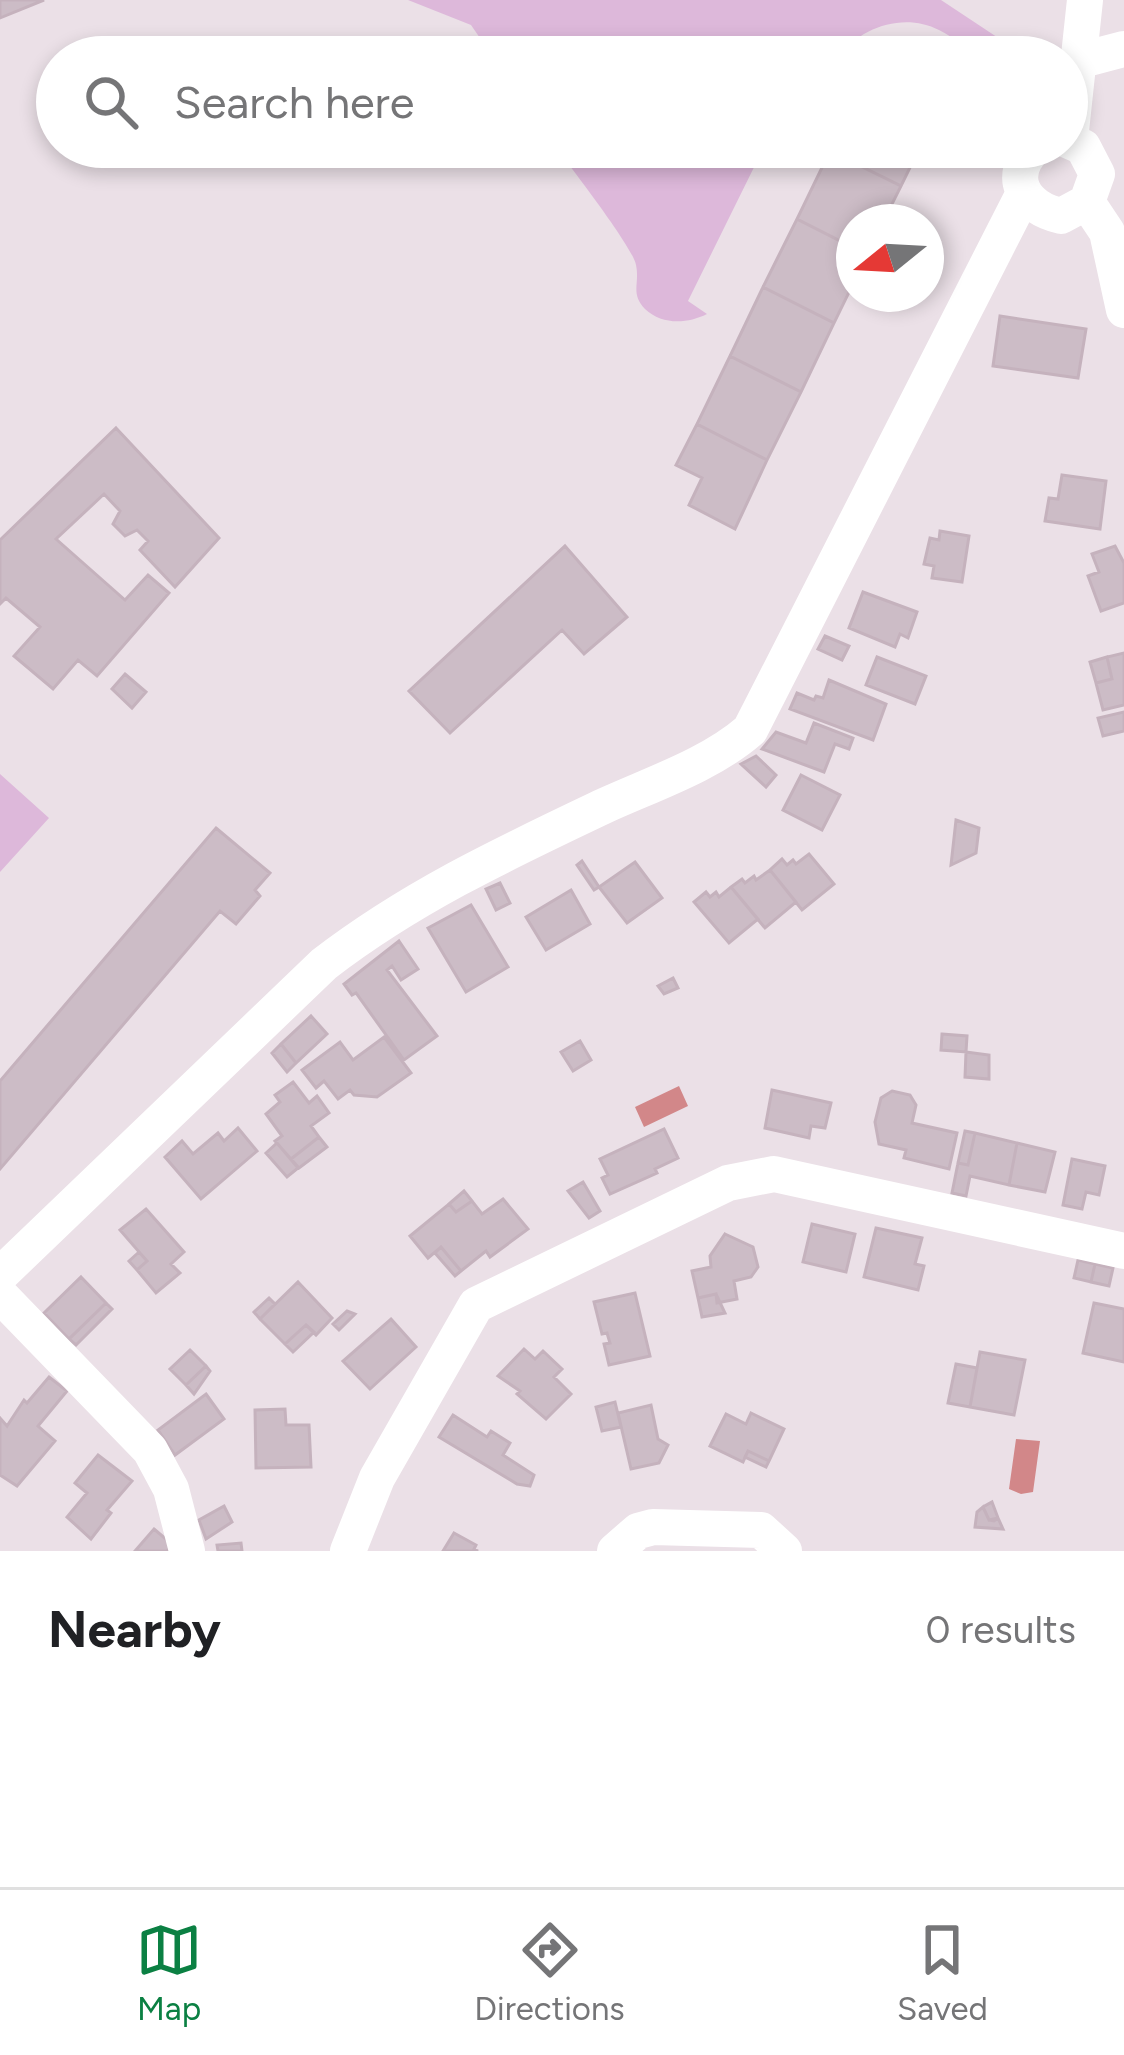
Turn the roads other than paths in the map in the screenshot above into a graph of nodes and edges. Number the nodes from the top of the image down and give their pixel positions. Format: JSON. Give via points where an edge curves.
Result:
{"nodes":[{"id":1,"x":1085,"y":0,"type":"edge"},
{"id":2,"x":1081,"y":36,"type":"edge"},
{"id":3,"x":1124,"y":49,"type":"edge"},
{"id":4,"x":1088,"y":58,"type":"edge"},
{"id":5,"x":1088,"y":157,"type":"edge"},
{"id":6,"x":1023,"y":168,"type":"edge"},
{"id":7,"x":1024,"y":194,"type":"junction"},
{"id":8,"x":1088,"y":202,"type":"junction"},
{"id":9,"x":1124,"y":310,"type":"edge"},
{"id":10,"x":1124,"y":1251,"type":"edge"},
{"id":11,"x":0,"y":1275,"type":"edge"},
{"id":12,"x":0,"y":1295,"type":"edge"},
{"id":13,"x":187,"y":1551,"type":"edge"},
{"id":14,"x":348,"y":1551,"type":"edge"},
{"id":15,"x":615,"y":1551,"type":"edge"},
{"id":16,"x":784,"y":1551,"type":"edge"}],
"edges":[{"from":1,"to":2,"type":"street"},
{"from":3,"to":4,"type":"street"},
{"from":5,"to":8,"type":"street","via":[[1097,174]]},
{"from":6,"to":7,"type":"street"},
{"from":7,"to":8,"type":"street","via":[[1032,206],[1061,215]]},
{"from":7,"to":11,"type":"street","via":[[750,730],[451,879],[366,932]]},
{"from":8,"to":9,"type":"street","via":[[1107,232]]},
{"from":10,"to":14,"type":"street","via":[[774,1174],[728,1183],[476,1305],[377,1478]]},
{"from":12,"to":13,"type":"street","via":[[150,1450],[171,1489]]},
{"from":15,"to":16,"type":"street","via":[[653,1527],[761,1530]]}]}
